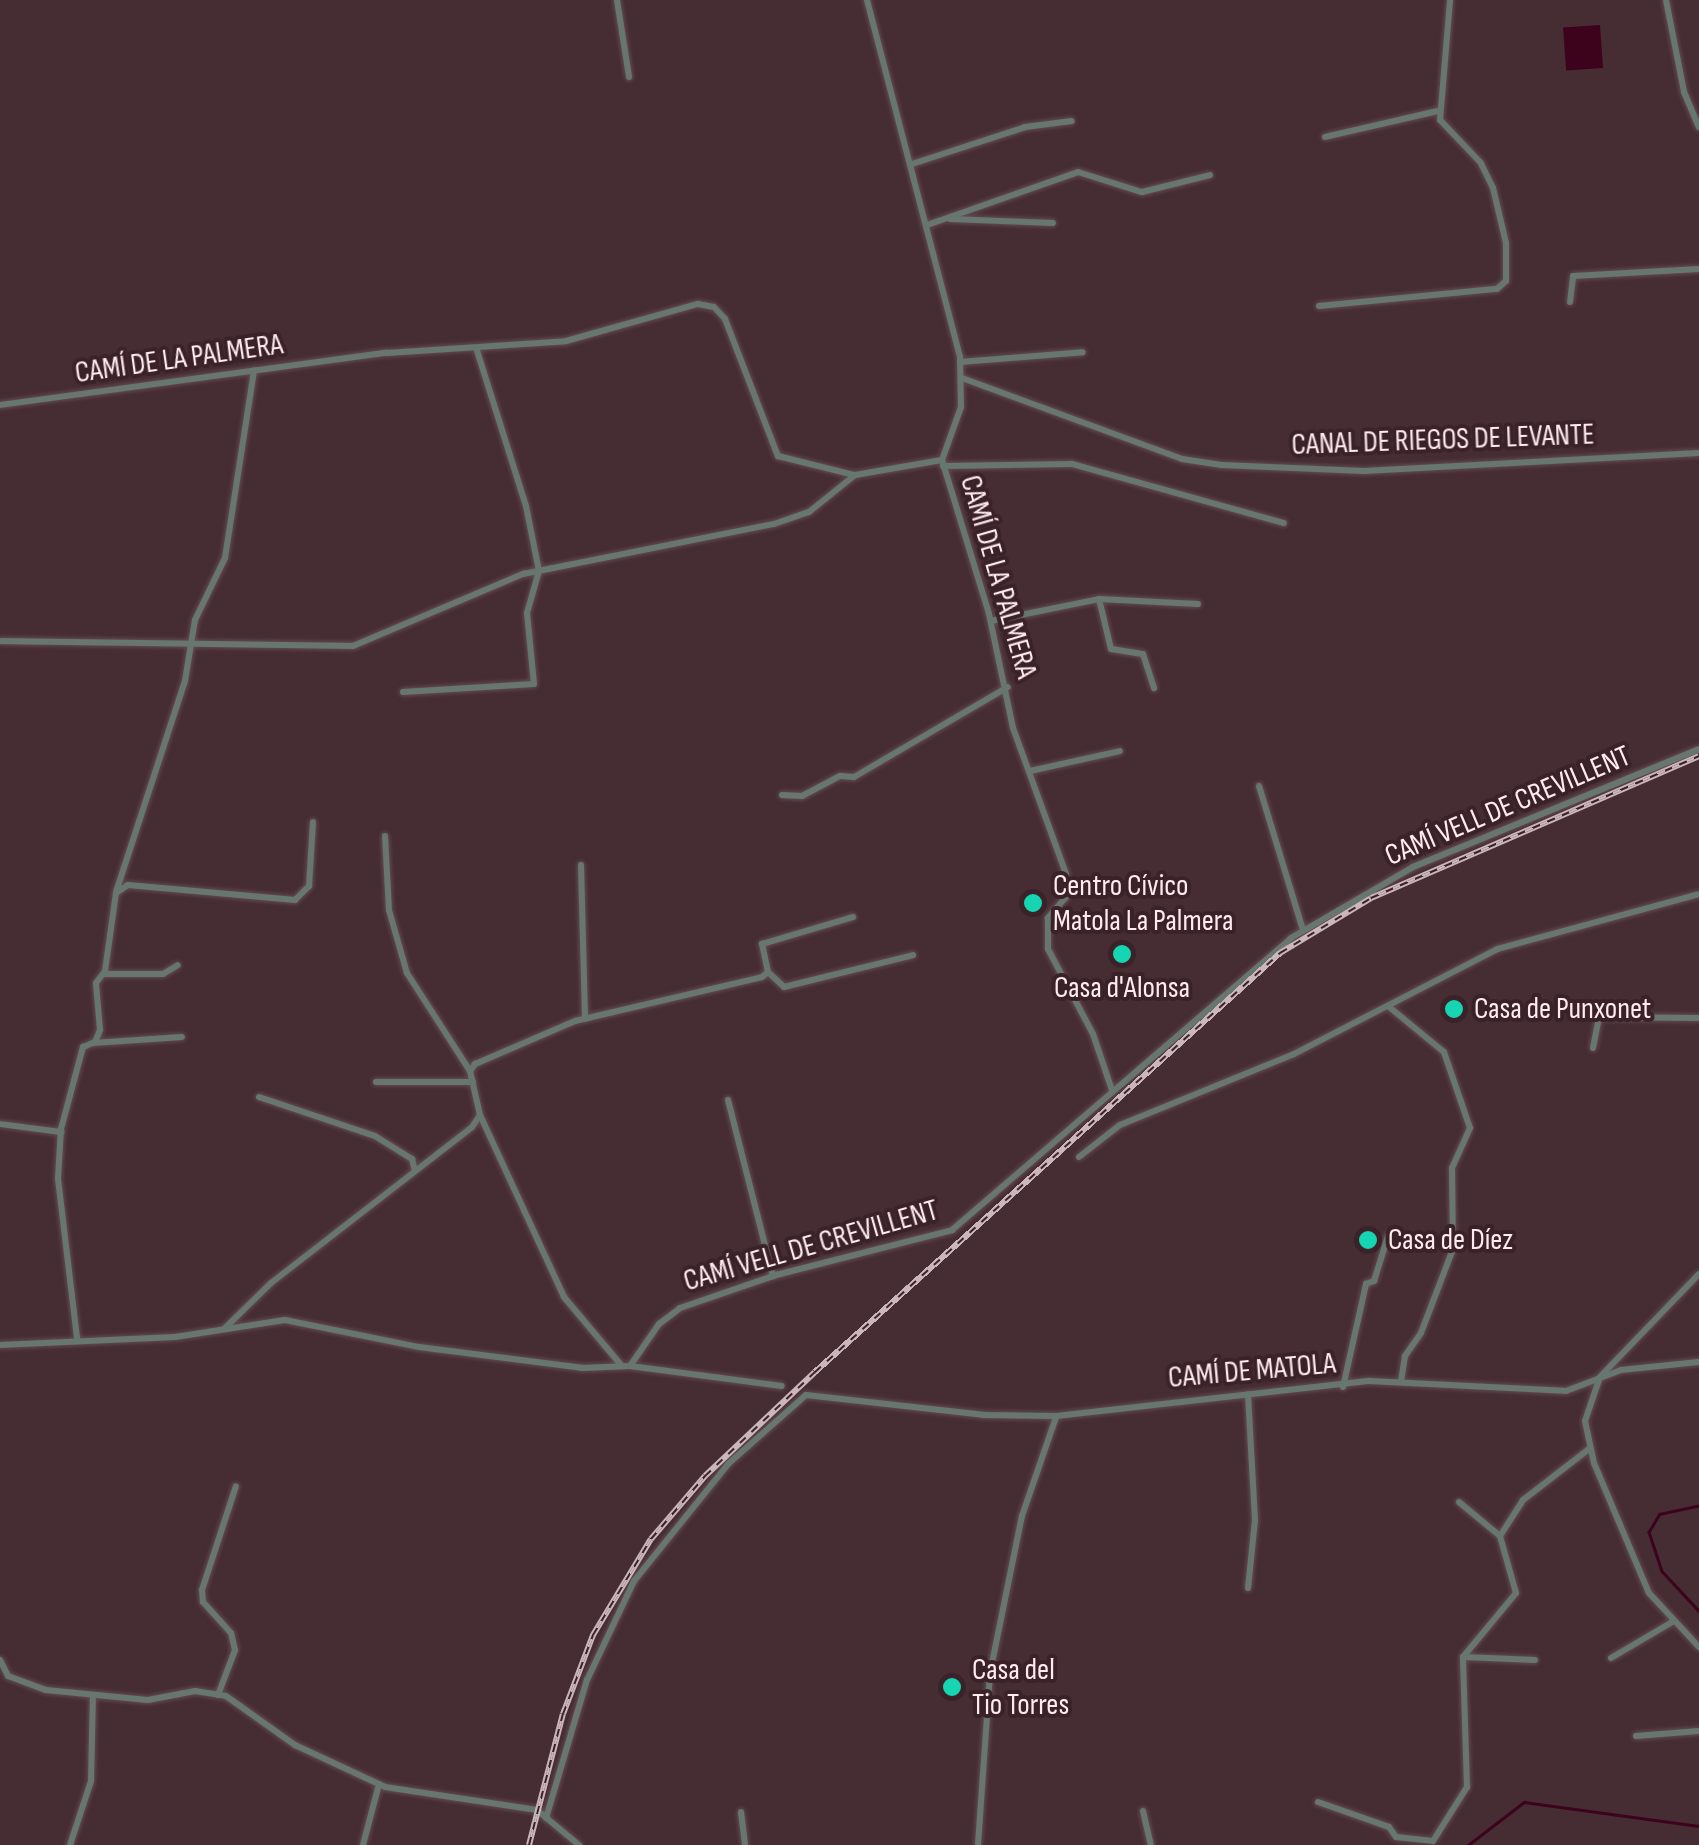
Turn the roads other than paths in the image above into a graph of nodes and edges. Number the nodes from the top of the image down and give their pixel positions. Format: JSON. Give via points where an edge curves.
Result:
{"nodes":[{"id":1,"x":617,"y":0,"type":"edge"},
{"id":2,"x":867,"y":0,"type":"edge"},
{"id":3,"x":1450,"y":0,"type":"edge"},
{"id":4,"x":1666,"y":0,"type":"edge"},
{"id":5,"x":629,"y":78,"type":"dead end"},
{"id":6,"x":1438,"y":111,"type":"junction"},
{"id":7,"x":1072,"y":122,"type":"dead end"},
{"id":8,"x":1699,"y":127,"type":"edge"},
{"id":9,"x":1325,"y":137,"type":"dead end"},
{"id":10,"x":912,"y":164,"type":"junction"},
{"id":11,"x":1210,"y":175,"type":"dead end"},
{"id":12,"x":944,"y":219,"type":"junction"},
{"id":13,"x":1053,"y":223,"type":"dead end"},
{"id":14,"x":927,"y":225,"type":"junction"},
{"id":15,"x":1699,"y":269,"type":"edge"},
{"id":16,"x":1570,"y":302,"type":"dead end"},
{"id":17,"x":1319,"y":306,"type":"dead end"},
{"id":18,"x":478,"y":351,"type":"junction"},
{"id":19,"x":1083,"y":352,"type":"dead end"},
{"id":20,"x":960,"y":362,"type":"junction"},
{"id":21,"x":254,"y":370,"type":"junction"},
{"id":22,"x":962,"y":378,"type":"junction"},
{"id":23,"x":0,"y":405,"type":"edge"},
{"id":24,"x":1699,"y":453,"type":"edge"},
{"id":25,"x":942,"y":463,"type":"junction"},
{"id":26,"x":855,"y":475,"type":"junction"},
{"id":27,"x":1284,"y":524,"type":"dead end"},
{"id":28,"x":539,"y":571,"type":"junction"},
{"id":29,"x":1099,"y":599,"type":"junction"},
{"id":30,"x":1198,"y":604,"type":"dead end"},
{"id":31,"x":991,"y":621,"type":"junction"},
{"id":32,"x":0,"y":641,"type":"edge"},
{"id":33,"x":191,"y":645,"type":"junction"},
{"id":34,"x":1008,"y":687,"type":"junction"},
{"id":35,"x":1154,"y":688,"type":"dead end"},
{"id":36,"x":404,"y":692,"type":"dead end"},
{"id":37,"x":1699,"y":749,"type":"edge"},
{"id":38,"x":1120,"y":751,"type":"dead end"},
{"id":39,"x":1030,"y":771,"type":"junction"},
{"id":40,"x":1259,"y":786,"type":"dead end"},
{"id":41,"x":782,"y":794,"type":"dead end"},
{"id":42,"x":313,"y":822,"type":"dead end"},
{"id":43,"x":385,"y":836,"type":"dead end"},
{"id":44,"x":581,"y":865,"type":"dead end"},
{"id":45,"x":116,"y":893,"type":"junction"},
{"id":46,"x":1699,"y":894,"type":"edge"},
{"id":47,"x":853,"y":916,"type":"dead end"},
{"id":48,"x":1302,"y":930,"type":"junction"},
{"id":49,"x":913,"y":956,"type":"dead end"},
{"id":50,"x":178,"y":965,"type":"dead end"},
{"id":51,"x":768,"y":972,"type":"junction"},
{"id":52,"x":102,"y":974,"type":"junction"},
{"id":53,"x":1388,"y":1006,"type":"junction"},
{"id":54,"x":1699,"y":1018,"type":"edge"},
{"id":55,"x":585,"y":1019,"type":"junction"},
{"id":56,"x":182,"y":1038,"type":"dead end"},
{"id":57,"x":92,"y":1044,"type":"junction"},
{"id":58,"x":1592,"y":1048,"type":"dead end"},
{"id":59,"x":470,"y":1071,"type":"junction"},
{"id":60,"x":376,"y":1082,"type":"dead end"},
{"id":61,"x":473,"y":1082,"type":"junction"},
{"id":62,"x":1112,"y":1090,"type":"junction"},
{"id":63,"x":259,"y":1097,"type":"dead end"},
{"id":64,"x":728,"y":1100,"type":"dead end"},
{"id":65,"x":480,"y":1115,"type":"junction"},
{"id":66,"x":0,"y":1124,"type":"edge"},
{"id":67,"x":60,"y":1132,"type":"junction"},
{"id":68,"x":1079,"y":1157,"type":"dead end"},
{"id":69,"x":415,"y":1171,"type":"junction"},
{"id":70,"x":1388,"y":1236,"type":"dead end"},
{"id":71,"x":1699,"y":1274,"type":"edge"},
{"id":72,"x":773,"y":1276,"type":"junction"},
{"id":73,"x":224,"y":1329,"type":"junction"},
{"id":74,"x":77,"y":1338,"type":"junction"},
{"id":75,"x":0,"y":1345,"type":"edge"},
{"id":76,"x":1699,"y":1362,"type":"edge"},
{"id":77,"x":626,"y":1366,"type":"junction"},
{"id":78,"x":1598,"y":1381,"type":"junction"},
{"id":79,"x":1401,"y":1382,"type":"junction"},
{"id":80,"x":782,"y":1386,"type":"dead end"},
{"id":81,"x":1343,"y":1386,"type":"junction"},
{"id":82,"x":1248,"y":1394,"type":"junction"},
{"id":83,"x":1056,"y":1416,"type":"junction"},
{"id":84,"x":1589,"y":1449,"type":"junction"},
{"id":85,"x":236,"y":1486,"type":"dead end"},
{"id":86,"x":1459,"y":1502,"type":"dead end"},
{"id":87,"x":1500,"y":1536,"type":"junction"},
{"id":88,"x":1248,"y":1588,"type":"dead end"},
{"id":89,"x":1672,"y":1622,"type":"junction"},
{"id":90,"x":1699,"y":1647,"type":"edge"},
{"id":91,"x":1463,"y":1657,"type":"junction"},
{"id":92,"x":1612,"y":1658,"type":"dead end"},
{"id":93,"x":0,"y":1660,"type":"edge"},
{"id":94,"x":1535,"y":1660,"type":"dead end"},
{"id":95,"x":93,"y":1695,"type":"junction"},
{"id":96,"x":218,"y":1695,"type":"junction"},
{"id":97,"x":1699,"y":1731,"type":"edge"},
{"id":98,"x":1636,"y":1736,"type":"dead end"},
{"id":99,"x":379,"y":1784,"type":"junction"},
{"id":100,"x":1318,"y":1802,"type":"dead end"},
{"id":101,"x":1143,"y":1811,"type":"dead end"},
{"id":102,"x":741,"y":1812,"type":"dead end"},
{"id":103,"x":546,"y":1818,"type":"junction"},
{"id":104,"x":70,"y":1845,"type":"edge"},
{"id":105,"x":363,"y":1845,"type":"edge"},
{"id":106,"x":579,"y":1845,"type":"edge"},
{"id":107,"x":745,"y":1845,"type":"edge"},
{"id":108,"x":978,"y":1845,"type":"edge"},
{"id":109,"x":1151,"y":1845,"type":"edge"}],
"edges":[{"from":1,"to":5,"type":"street"},
{"from":2,"to":10,"type":"street","name":"CAMÍ DE LA PALMERA"},
{"from":3,"to":6,"type":"street"},
{"from":4,"to":8,"type":"street","via":[[1684,92]]},
{"from":6,"to":9,"type":"street"},
{"from":6,"to":17,"type":"street","via":[[1494,188],[1506,281],[1497,288]]},
{"from":7,"to":10,"type":"street","via":[[1024,127]]},
{"from":10,"to":14,"type":"street","name":"CAMÍ DE LA PALMERA"},
{"from":11,"to":12,"type":"street","via":[[1142,192],[1078,172]]},
{"from":12,"to":13,"type":"street"},
{"from":12,"to":14,"type":"street"},
{"from":14,"to":20,"type":"street","name":"CAMÍ DE LA PALMERA"},
{"from":15,"to":16,"type":"street","via":[[1573,276]]},
{"from":18,"to":21,"type":"street","name":"CAMÍ DE LA PALMERA","via":[[386,353]]},
{"from":18,"to":26,"type":"street","name":"CAMÍ DE LA PALMERA","via":[[566,341],[698,304],[714,307],[778,456]]},
{"from":18,"to":28,"type":"street"},
{"from":19,"to":20,"type":"street"},
{"from":20,"to":22,"type":"street","name":"CAMÍ DE LA PALMERA"},
{"from":21,"to":23,"type":"street","name":"CAMÍ DE LA PALMERA"},
{"from":21,"to":33,"type":"street","via":[[230,537]]},
{"from":22,"to":24,"type":"street","name":"CANAL DE RIEGOS DE LEVANTE","via":[[1182,459],[1222,466],[1364,471]]},
{"from":22,"to":25,"type":"street","name":"CAMÍ DE LA PALMERA","via":[[961,407]]},
{"from":25,"to":26,"type":"street"},
{"from":25,"to":27,"type":"street","via":[[1072,464]]},
{"from":25,"to":31,"type":"street","name":"CAMÍ DE LA PALMERA"},
{"from":26,"to":28,"type":"street","via":[[809,512],[774,524]]},
{"from":28,"to":33,"type":"street","via":[[353,646]]},
{"from":28,"to":36,"type":"street","via":[[527,614],[534,684]]},
{"from":29,"to":30,"type":"street"},
{"from":29,"to":31,"type":"street"},
{"from":29,"to":35,"type":"street","via":[[1111,650],[1144,654]]},
{"from":31,"to":34,"type":"street","name":"CAMÍ DE LA PALMERA"},
{"from":32,"to":33,"type":"street"},
{"from":33,"to":45,"type":"street"},
{"from":34,"to":39,"type":"street","name":"CAMÍ DE LA PALMERA"},
{"from":34,"to":41,"type":"street","via":[[854,777],[840,776],[802,796]]},
{"from":37,"to":48,"type":"street","name":"CAMÍ VELL DE CREVILLENT","via":[[1414,867]]},
{"from":38,"to":39,"type":"street"},
{"from":39,"to":62,"type":"street","name":"CAMÍ DE LA PALMERA","via":[[1066,874],[1066,897],[1048,918],[1048,949],[1093,1034]]},
{"from":40,"to":48,"type":"street"},
{"from":42,"to":45,"type":"street","via":[[309,886],[295,900],[128,885]]},
{"from":43,"to":59,"type":"street","via":[[389,910],[407,973]]},
{"from":44,"to":55,"type":"street"},
{"from":45,"to":52,"type":"street"},
{"from":46,"to":53,"type":"street","via":[[1512,944]]},
{"from":47,"to":51,"type":"street","via":[[762,944]]},
{"from":48,"to":62,"type":"street","name":"CAMÍ VELL DE CREVILLENT"},
{"from":49,"to":51,"type":"street","via":[[784,987]]},
{"from":50,"to":52,"type":"street","via":[[163,974]]},
{"from":51,"to":55,"type":"street"},
{"from":52,"to":57,"type":"street","via":[[96,983],[100,1030]]},
{"from":53,"to":68,"type":"street","via":[[1253,1073],[1120,1124]]},
{"from":53,"to":79,"type":"street","via":[[1444,1052],[1470,1128],[1452,1168],[1453,1249],[1421,1333],[1405,1356]]},
{"from":54,"to":58,"type":"street","via":[[1599,1017]]},
{"from":55,"to":59,"type":"street"},
{"from":56,"to":57,"type":"street"},
{"from":57,"to":67,"type":"street","via":[[82,1046]]},
{"from":59,"to":61,"type":"street"},
{"from":60,"to":61,"type":"street"},
{"from":61,"to":65,"type":"street"},
{"from":62,"to":72,"type":"street","name":"CAMÍ VELL DE CREVILLENT","via":[[952,1230]]},
{"from":63,"to":69,"type":"street","via":[[375,1136],[412,1159]]},
{"from":64,"to":72,"type":"street"},
{"from":65,"to":69,"type":"street"},
{"from":65,"to":77,"type":"street","via":[[564,1297]]},
{"from":66,"to":67,"type":"street"},
{"from":67,"to":74,"type":"street","via":[[58,1178]]},
{"from":69,"to":73,"type":"street","via":[[271,1283]]},
{"from":70,"to":81,"type":"street","via":[[1374,1281],[1366,1284]]},
{"from":71,"to":78,"type":"street"},
{"from":72,"to":77,"type":"street","name":"CAMÍ VELL DE CREVILLENT","via":[[669,1314]]},
{"from":73,"to":74,"type":"street"},
{"from":73,"to":77,"type":"street","via":[[284,1320],[438,1350],[582,1368]]},
{"from":74,"to":75,"type":"street"},
{"from":76,"to":78,"type":"street","name":"CAMÍ DE MATOLA","via":[[1621,1370]]},
{"from":77,"to":80,"type":"street"},
{"from":78,"to":79,"type":"street","name":"CAMÍ DE MATOLA","via":[[1566,1391]]},
{"from":78,"to":84,"type":"street","via":[[1585,1421]]},
{"from":79,"to":81,"type":"street","name":"CAMÍ DE MATOLA"},
{"from":81,"to":82,"type":"street","name":"CAMÍ DE MATOLA"},
{"from":82,"to":83,"type":"street","name":"CAMÍ DE MATOLA"},
{"from":82,"to":88,"type":"street","via":[[1254,1520]]},
{"from":83,"to":103,"type":"street","name":"CAMÍ DE MATOLA","via":[[983,1415],[806,1395],[717,1476],[634,1581],[587,1680]]},
{"from":83,"to":108,"type":"street","via":[[1022,1516],[990,1673]]},
{"from":84,"to":87,"type":"street","via":[[1523,1500]]},
{"from":84,"to":89,"type":"street","via":[[1644,1582]]},
{"from":85,"to":96,"type":"street","via":[[202,1590],[203,1602],[231,1633],[234,1650]]},
{"from":86,"to":87,"type":"street"},
{"from":87,"to":91,"type":"street","via":[[1516,1593]]},
{"from":89,"to":90,"type":"street"},
{"from":89,"to":92,"type":"street"},
{"from":91,"to":94,"type":"street"},
{"from":91,"to":100,"type":"street","via":[[1467,1787],[1433,1841],[1396,1837]]},
{"from":93,"to":95,"type":"street","via":[[8,1676],[26,1685]]},
{"from":95,"to":96,"type":"street"},
{"from":95,"to":104,"type":"street","via":[[91,1781]]},
{"from":96,"to":99,"type":"street","via":[[296,1745]]},
{"from":97,"to":98,"type":"street"},
{"from":99,"to":103,"type":"street","via":[[485,1799]]},
{"from":99,"to":105,"type":"street"},
{"from":101,"to":109,"type":"street"},
{"from":102,"to":107,"type":"street"},
{"from":103,"to":106,"type":"street"}]}
